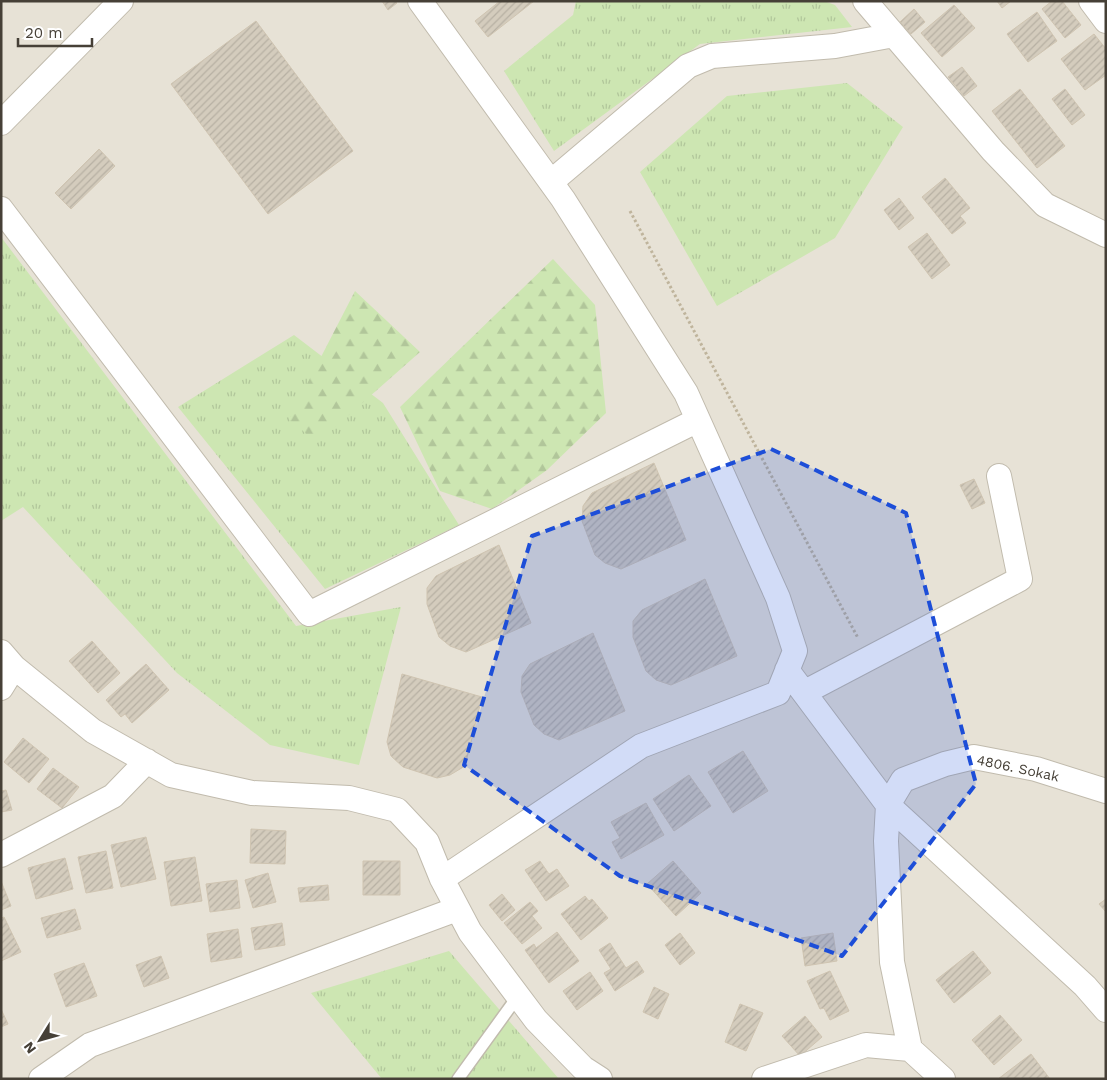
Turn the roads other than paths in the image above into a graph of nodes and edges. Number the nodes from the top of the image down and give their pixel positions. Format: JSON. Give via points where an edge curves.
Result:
{"nodes":[{"id":1,"x":420,"y":1,"type":"edge"},
{"id":2,"x":865,"y":1,"type":"edge"},
{"id":3,"x":1091,"y":1,"type":"edge"},
{"id":4,"x":112,"y":5,"type":"edge"},
{"id":5,"x":1106,"y":21,"type":"edge"},
{"id":6,"x":894,"y":35,"type":"junction"},
{"id":7,"x":1,"y":123,"type":"edge"},
{"id":8,"x":551,"y":182,"type":"junction"},
{"id":9,"x":1,"y":209,"type":"edge"},
{"id":10,"x":1106,"y":235,"type":"edge"},
{"id":11,"x":698,"y":420,"type":"junction"},
{"id":12,"x":999,"y":476,"type":"dead end"},
{"id":13,"x":8,"y":659,"type":"edge"},
{"id":14,"x":788,"y":670,"type":"junction"},
{"id":15,"x":1,"y":688,"type":"edge"},
{"id":16,"x":804,"y":692,"type":"junction"},
{"id":17,"x":147,"y":761,"type":"junction"},
{"id":18,"x":1106,"y":790,"type":"edge"},
{"id":19,"x":888,"y":805,"type":"junction"},
{"id":20,"x":1,"y":855,"type":"edge"},
{"id":21,"x":442,"y":879,"type":"junction"},
{"id":22,"x":458,"y":909,"type":"junction"},
{"id":23,"x":518,"y":996,"type":"junction"},
{"id":24,"x":1106,"y":1010,"type":"edge"},
{"id":25,"x":910,"y":1049,"type":"junction"},
{"id":26,"x":41,"y":1079,"type":"edge"},
{"id":27,"x":458,"y":1079,"type":"edge"},
{"id":28,"x":600,"y":1079,"type":"edge"},
{"id":29,"x":764,"y":1079,"type":"edge"},
{"id":30,"x":943,"y":1079,"type":"edge"}],
"edges":[{"from":1,"to":8,"type":"street"},
{"from":2,"to":6,"type":"street"},
{"from":3,"to":5,"type":"street"},
{"from":4,"to":7,"type":"street"},
{"from":6,"to":8,"type":"street","via":[[835,46],[712,56],[688,66]]},
{"from":6,"to":10,"type":"street","via":[[993,152],[1045,205]]},
{"from":8,"to":11,"type":"street","via":[[686,393]]},
{"from":9,"to":11,"type":"street","via":[[309,614]]},
{"from":11,"to":14,"type":"street","via":[[778,598],[795,651]]},
{"from":12,"to":16,"type":"street","via":[[1020,578]]},
{"from":13,"to":15,"type":"street"},
{"from":13,"to":17,"type":"street","via":[[93,731]]},
{"from":14,"to":16,"type":"street"},
{"from":14,"to":21,"type":"street","via":[[778,693],[641,746]]},
{"from":16,"to":19,"type":"street"},
{"from":17,"to":20,"type":"street","via":[[113,796]]},
{"from":17,"to":21,"type":"street","via":[[171,775],[252,793],[348,798],[397,810],[427,842]]},
{"from":18,"to":19,"type":"street","name":"4806. Sokak","via":[[1036,768],[974,757],[903,780]]},
{"from":19,"to":24,"type":"street","via":[[1085,986]]},
{"from":19,"to":25,"type":"street","via":[[886,841],[892,962]]},
{"from":21,"to":22,"type":"street"},
{"from":22,"to":23,"type":"street","via":[[470,932]]},
{"from":22,"to":26,"type":"street","via":[[90,1045]]},
{"from":23,"to":27,"type":"lane"},
{"from":23,"to":28,"type":"street","via":[[536,1020],[583,1068]]},
{"from":25,"to":29,"type":"street","via":[[866,1045]]},
{"from":25,"to":30,"type":"street"}]}
